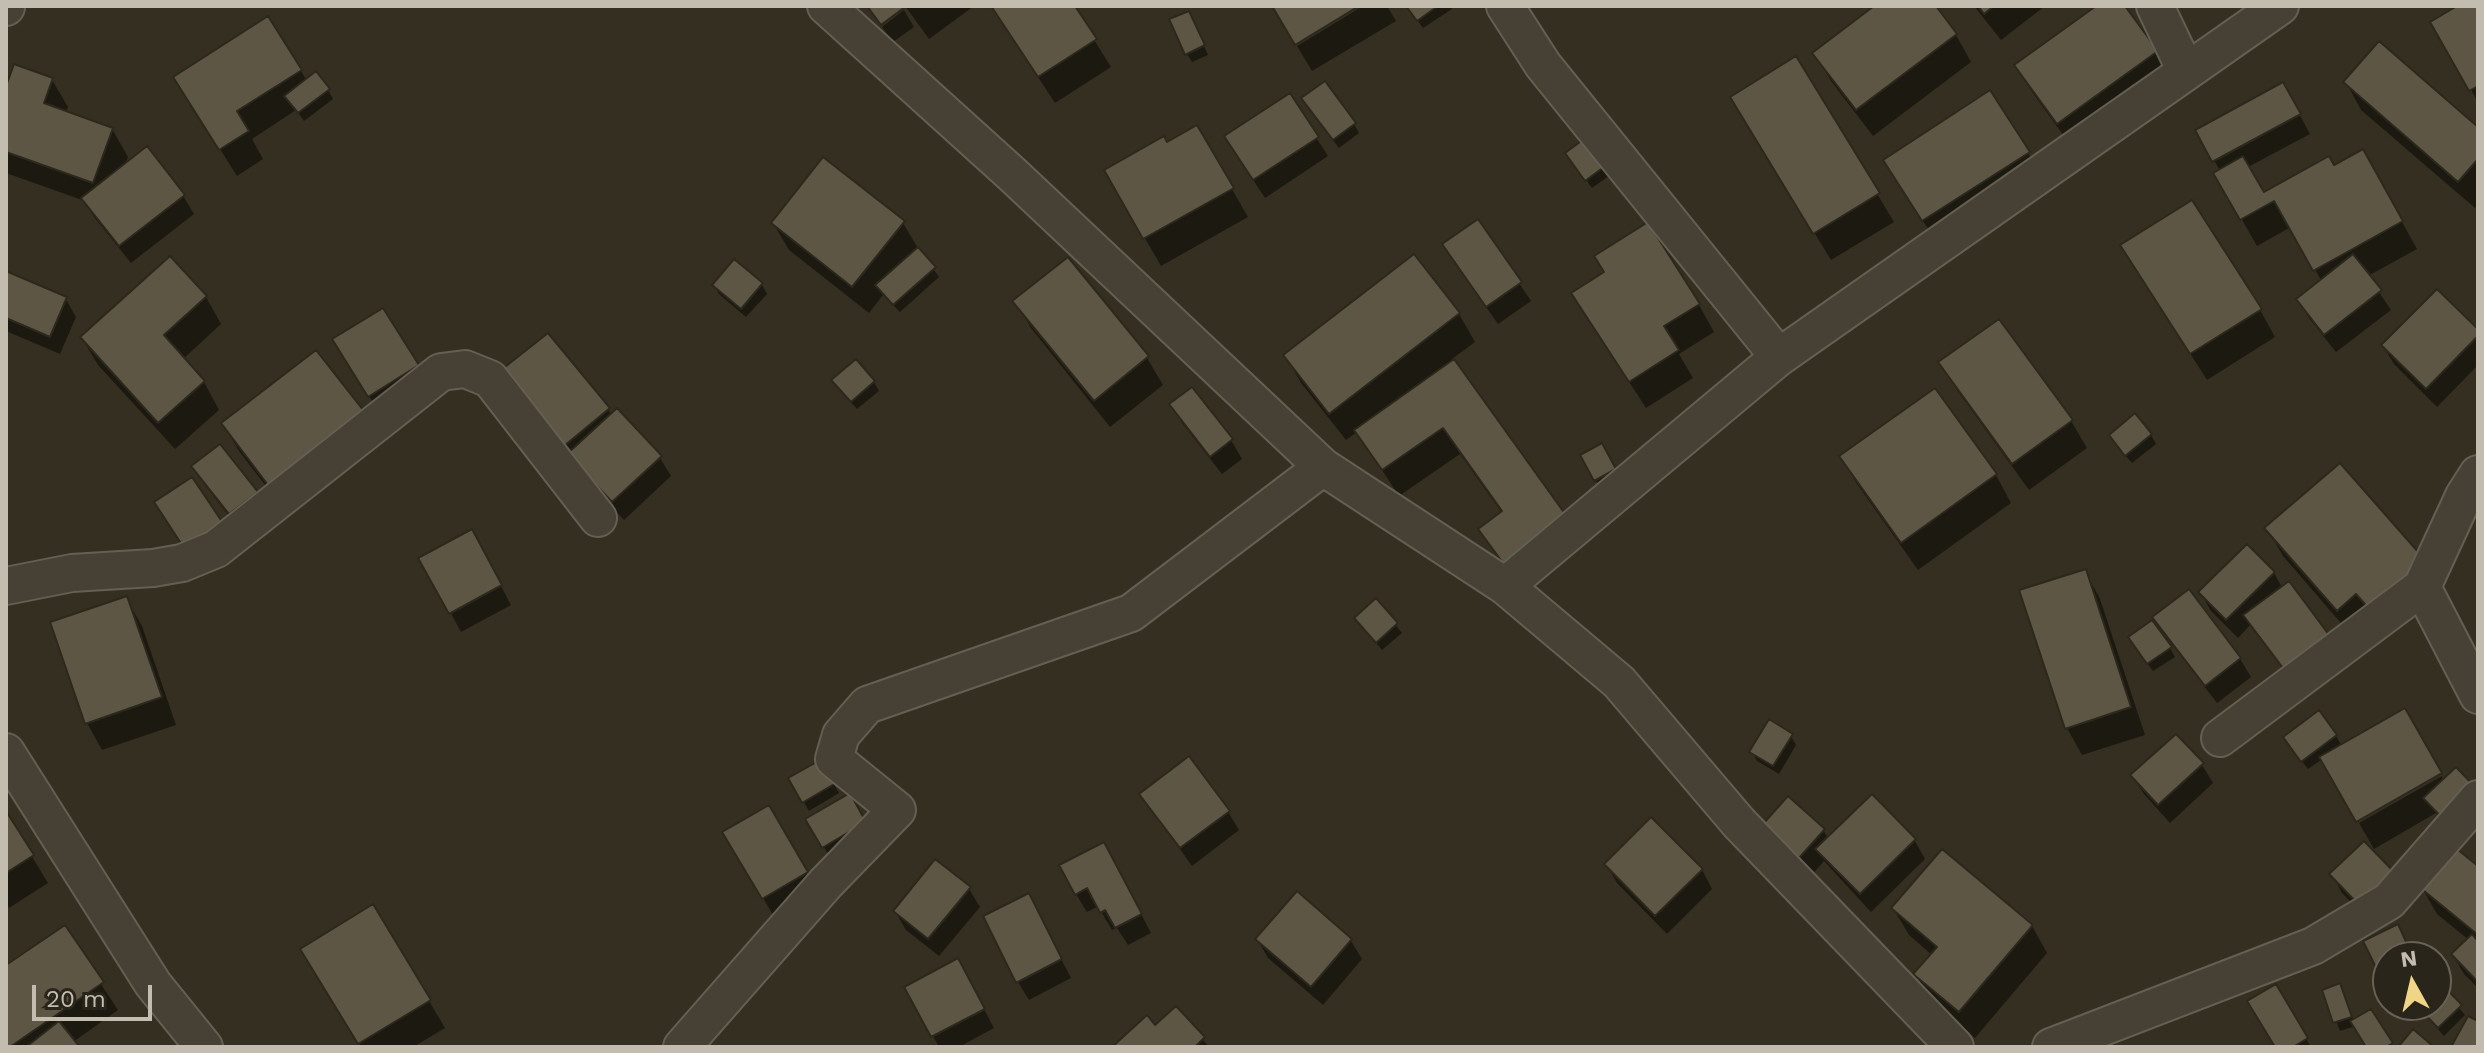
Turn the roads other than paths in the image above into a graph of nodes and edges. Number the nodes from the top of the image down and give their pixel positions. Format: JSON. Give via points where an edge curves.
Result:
{"nodes":[{"id":1,"x":826,"y":6,"type":"edge"},
{"id":2,"x":1505,"y":6,"type":"edge"},
{"id":3,"x":2155,"y":6,"type":"edge"},
{"id":4,"x":2280,"y":6,"type":"edge"},
{"id":5,"x":2186,"y":71,"type":"junction"},
{"id":6,"x":1779,"y":357,"type":"junction"},
{"id":7,"x":1323,"y":467,"type":"junction"},
{"id":8,"x":2478,"y":474,"type":"edge"},
{"id":9,"x":598,"y":518,"type":"dead end"},
{"id":10,"x":6,"y":586,"type":"edge"},
{"id":11,"x":1505,"y":586,"type":"junction"},
{"id":12,"x":2422,"y":587,"type":"junction"},
{"id":13,"x":2478,"y":695,"type":"edge"},
{"id":14,"x":2220,"y":738,"type":"dead end"},
{"id":15,"x":6,"y":752,"type":"edge"},
{"id":16,"x":2478,"y":799,"type":"edge"},
{"id":17,"x":204,"y":1047,"type":"edge"},
{"id":18,"x":682,"y":1047,"type":"edge"},
{"id":19,"x":1955,"y":1047,"type":"edge"},
{"id":20,"x":2051,"y":1047,"type":"edge"}],
"edges":[{"from":1,"to":7,"type":"street"},
{"from":2,"to":6,"type":"street","via":[[1543,65]]},
{"from":3,"to":5,"type":"street"},
{"from":4,"to":5,"type":"street"},
{"from":5,"to":6,"type":"street"},
{"from":6,"to":11,"type":"street"},
{"from":7,"to":11,"type":"street"},
{"from":7,"to":18,"type":"street","via":[[1131,613],[867,705],[841,735],[834,759],[897,810]]},
{"from":8,"to":12,"type":"street"},
{"from":9,"to":10,"type":"street","via":[[490,379],[465,369],[441,372],[216,549],[182,563],[72,573]]},
{"from":11,"to":19,"type":"street","via":[[1619,682],[1739,823]]},
{"from":12,"to":13,"type":"street"},
{"from":12,"to":14,"type":"street"},
{"from":15,"to":17,"type":"street","via":[[153,984]]},
{"from":16,"to":20,"type":"street","via":[[2389,901],[2313,946]]}]}
